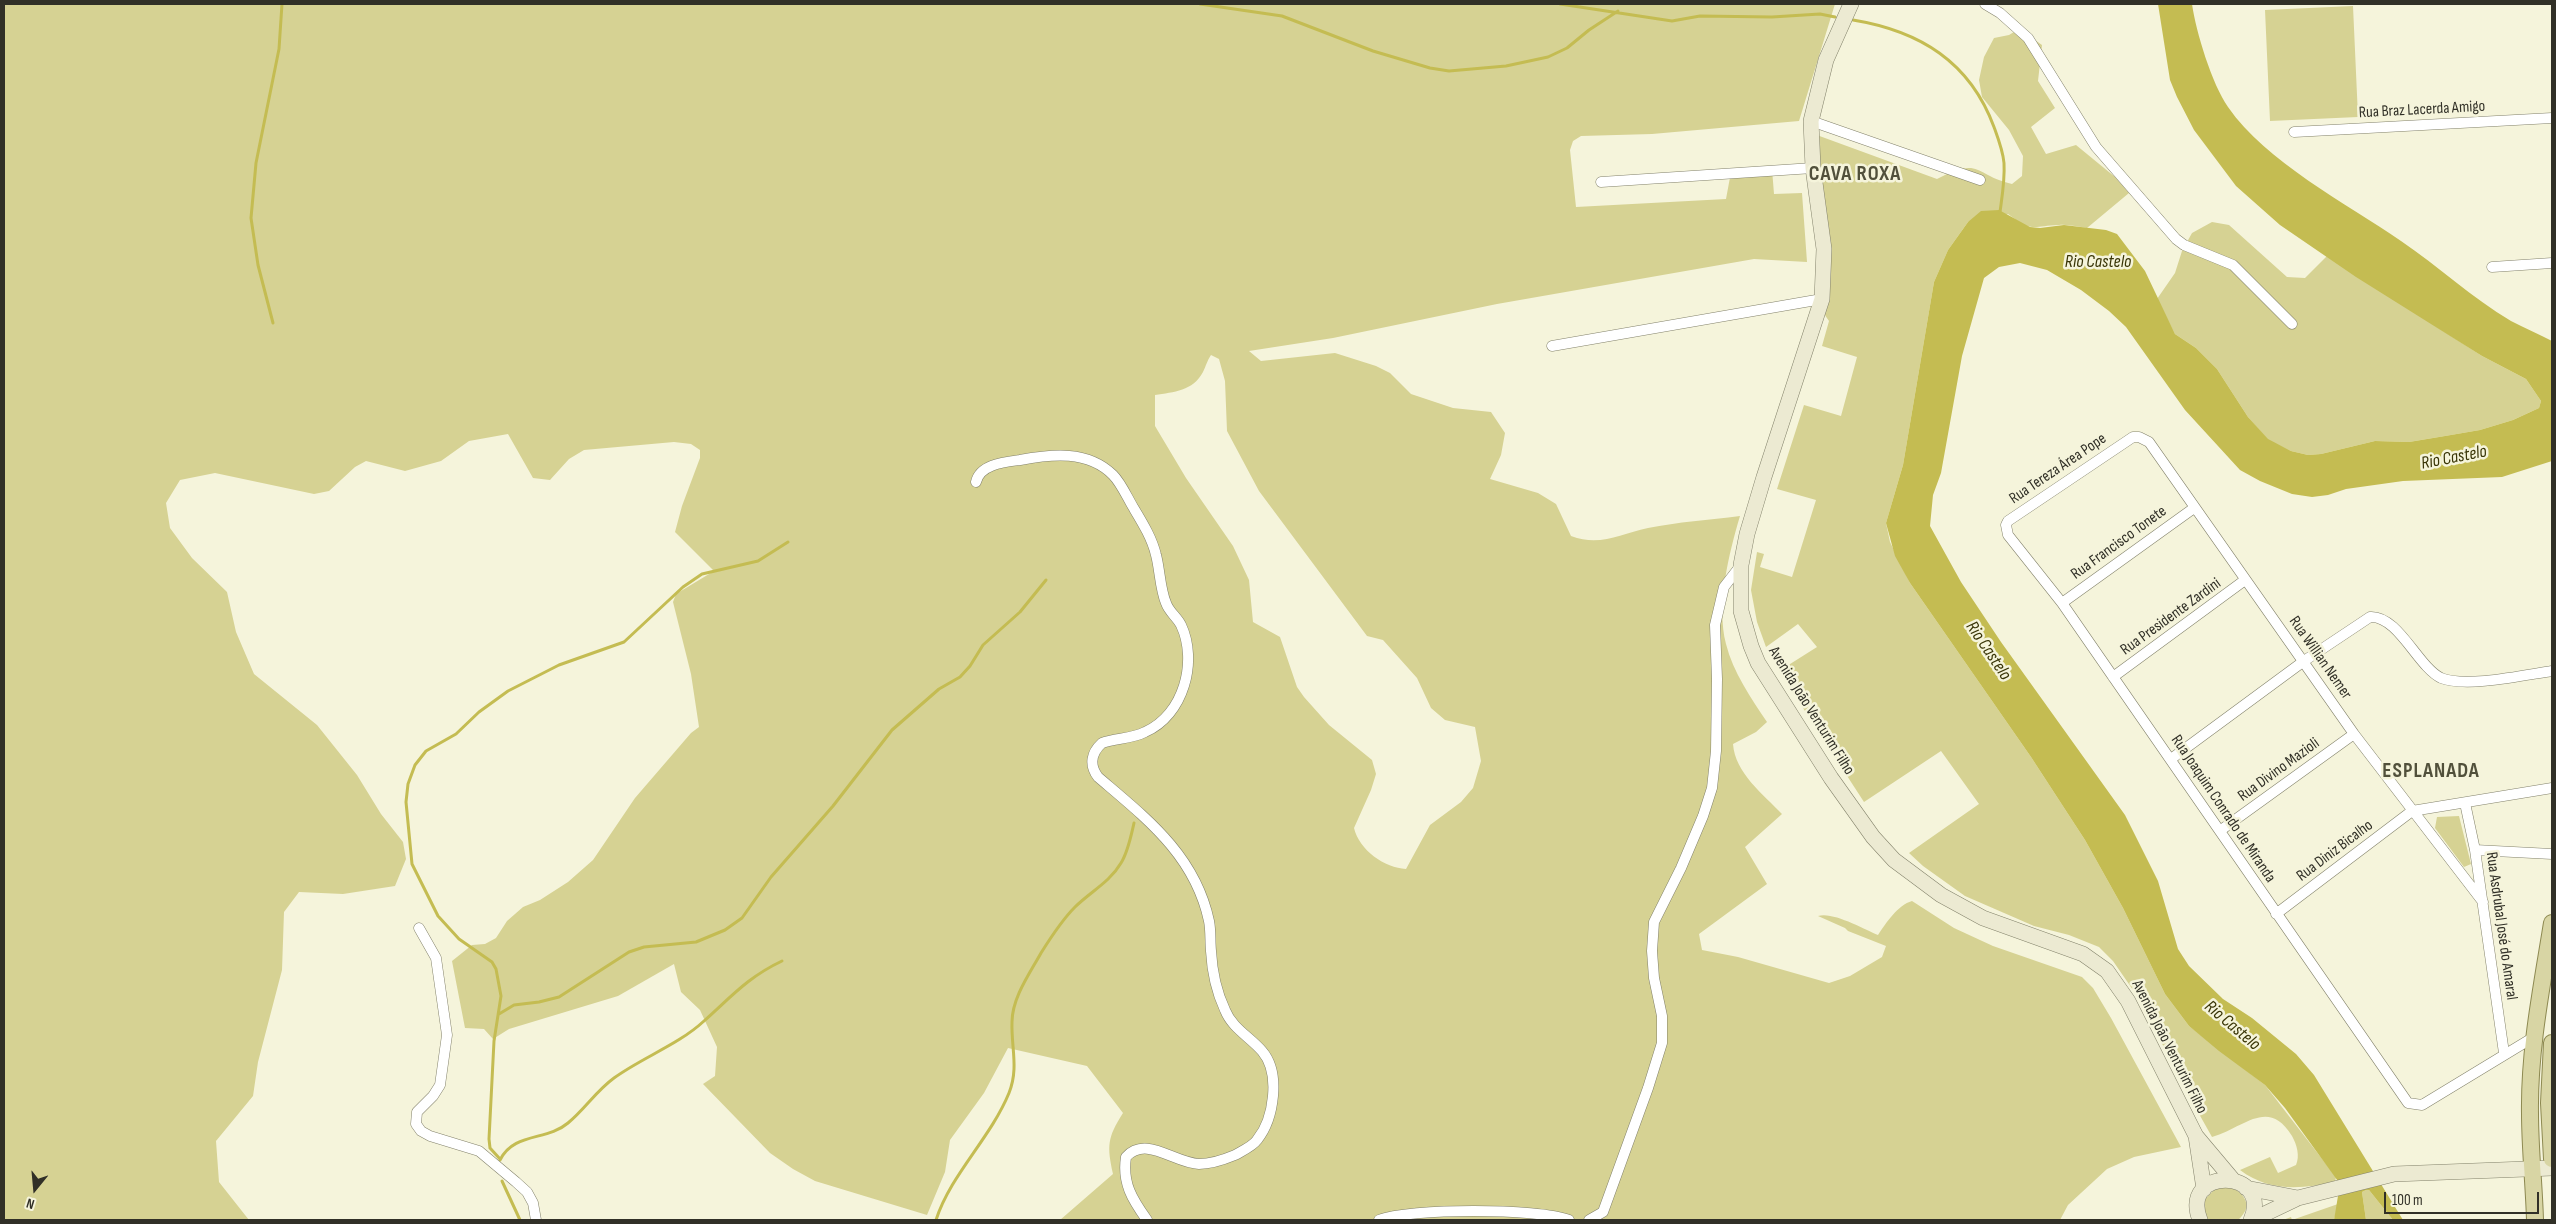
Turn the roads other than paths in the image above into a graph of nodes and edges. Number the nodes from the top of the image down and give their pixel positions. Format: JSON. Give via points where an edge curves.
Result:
{"nodes":[{"id":1,"x":1851,"y":4,"type":"edge"},
{"id":2,"x":1985,"y":4,"type":"edge"},
{"id":3,"x":2552,"y":118,"type":"edge"},
{"id":4,"x":1811,"y":121,"type":"junction"},
{"id":5,"x":2294,"y":132,"type":"dead end"},
{"id":6,"x":1813,"y":168,"type":"junction"},
{"id":7,"x":1980,"y":180,"type":"dead end"},
{"id":8,"x":1601,"y":182,"type":"dead end"},
{"id":9,"x":2552,"y":263,"type":"edge"},
{"id":10,"x":2492,"y":266,"type":"dead end"},
{"id":11,"x":1822,"y":299,"type":"junction"},
{"id":12,"x":2292,"y":324,"type":"dead end"},
{"id":13,"x":1552,"y":346,"type":"dead end"},
{"id":14,"x":2133,"y":437,"type":"joint"},
{"id":15,"x":976,"y":482,"type":"dead end"},
{"id":16,"x":2194,"y":508,"type":"junction"},
{"id":17,"x":2006,"y":530,"type":"joint"},
{"id":18,"x":1741,"y":565,"type":"junction"},
{"id":19,"x":2245,"y":580,"type":"junction"},
{"id":20,"x":2062,"y":603,"type":"junction"},
{"id":21,"x":2304,"y":661,"type":"junction"},
{"id":22,"x":2552,"y":671,"type":"edge"},
{"id":23,"x":2114,"y":677,"type":"junction"},
{"id":24,"x":2354,"y":734,"type":"junction"},
{"id":25,"x":2171,"y":759,"type":"junction"},
{"id":26,"x":2552,"y":788,"type":"edge"},
{"id":27,"x":2465,"y":803,"type":"junction"},
{"id":28,"x":2412,"y":811,"type":"junction"},
{"id":29,"x":2220,"y":830,"type":"junction"},
{"id":30,"x":2476,"y":850,"type":"junction"},
{"id":31,"x":2552,"y":854,"type":"edge"},
{"id":32,"x":2483,"y":902,"type":"junction"},
{"id":33,"x":2276,"y":914,"type":"junction"},
{"id":34,"x":2552,"y":923,"type":"edge"},
{"id":35,"x":419,"y":928,"type":"dead end"},
{"id":36,"x":2534,"y":1037,"type":"junction"},
{"id":37,"x":2552,"y":1043,"type":"edge"},
{"id":38,"x":2504,"y":1053,"type":"junction"},
{"id":39,"x":2196,"y":1136,"type":"junction"},
{"id":40,"x":2552,"y":1159,"type":"edge"},
{"id":41,"x":2534,"y":1168,"type":"junction"},
{"id":42,"x":2552,"y":1168,"type":"edge"},
{"id":43,"x":2232,"y":1180,"type":"junction"},
{"id":44,"x":2246,"y":1188,"type":"junction"},
{"id":45,"x":2204,"y":1189,"type":"junction"},
{"id":46,"x":2298,"y":1198,"type":"junction"},
{"id":47,"x":2196,"y":1218,"type":"edge"},
{"id":48,"x":536,"y":1220,"type":"edge"},
{"id":49,"x":1147,"y":1220,"type":"edge"},
{"id":50,"x":1379,"y":1220,"type":"edge"},
{"id":51,"x":1569,"y":1220,"type":"edge"},
{"id":52,"x":1588,"y":1220,"type":"edge"},
{"id":53,"x":2252,"y":1220,"type":"edge"},
{"id":54,"x":2535,"y":1220,"type":"edge"}],
"edges":[{"from":1,"to":4,"type":"street","name":"Avenida João Venturim Filho","via":[[1826,60]]},
{"from":2,"to":12,"type":"street","via":[[2028,38],[2096,147],[2176,239],[2233,265]]},
{"from":3,"to":5,"type":"street","name":"Rua Braz Lacerda Amigo"},
{"from":4,"to":6,"type":"street","name":"Avenida João Venturim Filho"},
{"from":4,"to":7,"type":"street"},
{"from":6,"to":8,"type":"street"},
{"from":6,"to":11,"type":"street","name":"Avenida João Venturim Filho","via":[[1824,249]]},
{"from":9,"to":10,"type":"street"},
{"from":11,"to":13,"type":"street"},
{"from":11,"to":18,"type":"street","name":"Avenida João Venturim Filho","via":[[1762,487]]},
{"from":14,"to":16,"type":"street","name":"Rua Willian Nemer","via":[[2144,438],[2153,446]]},
{"from":14,"to":17,"type":"street","name":"Rua Tereza Área Pope","via":[[2008,521]]},
{"from":15,"to":49,"type":"street","via":[[979,474],[988,468],[1044,455],[1067,455],[1103,467],[1114,476],[1146,531],[1155,553],[1165,603],[1180,623],[1187,642],[1187,675],[1167,716],[1144,733],[1102,743],[1095,749],[1092,766],[1098,777],[1166,837],[1184,861],[1206,910],[1211,930],[1211,952],[1225,1011],[1232,1024],[1270,1062],[1273,1099],[1257,1140],[1220,1162],[1199,1164],[1178,1160],[1148,1148],[1139,1147],[1130,1152],[1126,1156],[1125,1181],[1130,1196]]},
{"from":16,"to":19,"type":"street","name":"Rua Willian Nemer"},
{"from":16,"to":20,"type":"street","name":"Rua Francisco Tonete"},
{"from":17,"to":20,"type":"street","name":"Rua Joaquim Conrado de Miranda"},
{"from":18,"to":39,"type":"street","name":"Avenida João Venturim Filho","via":[[1741,611],[1754,655],[1872,837],[1894,860],[1941,895],[1982,918],[2083,954],[2107,971],[2128,1001]]},
{"from":18,"to":52,"type":"street","via":[[1724,587],[1715,625],[1716,751],[1712,788],[1685,860],[1654,922],[1652,951],[1662,1016],[1662,1043],[1603,1212]]},
{"from":19,"to":21,"type":"street","name":"Rua Willian Nemer"},
{"from":19,"to":23,"type":"street","name":"Rua Presidente Zardini"},
{"from":20,"to":23,"type":"street","name":"Rua Joaquim Conrado de Miranda"},
{"from":21,"to":22,"type":"street","via":[[2364,620],[2376,616],[2443,678],[2486,680]]},
{"from":21,"to":24,"type":"street","name":"Rua Willian Nemer"},
{"from":21,"to":25,"type":"street"},
{"from":23,"to":25,"type":"street","name":"Rua Joaquim Conrado de Miranda"},
{"from":24,"to":28,"type":"street","name":"Rua Willian Nemer"},
{"from":24,"to":29,"type":"street","name":"Rua Divino Mazioli"},
{"from":25,"to":29,"type":"street","name":"Rua Joaquim Conrado de Miranda"},
{"from":26,"to":27,"type":"street"},
{"from":27,"to":28,"type":"street"},
{"from":27,"to":30,"type":"street","name":"Rua Asdrubal José do Amaral"},
{"from":28,"to":32,"type":"street","name":"Rua Willian Nemer"},
{"from":28,"to":33,"type":"street","name":"Rua Diniz Bicalho"},
{"from":29,"to":33,"type":"street","name":"Rua Joaquim Conrado de Miranda"},
{"from":30,"to":31,"type":"street"},
{"from":30,"to":32,"type":"street","name":"Rua Asdrubal José do Amaral"},
{"from":32,"to":38,"type":"street","name":"Rua Asdrubal José do Amaral"},
{"from":33,"to":38,"type":"street","name":"Rua Joaquim Conrado de Miranda","via":[[2408,1103],[2422,1105]]},
{"from":34,"to":36,"type":"main road"},
{"from":35,"to":48,"type":"street","via":[[436,958],[447,1035],[440,1085],[417,1112],[416,1124],[430,1136],[479,1151],[527,1192]]},
{"from":36,"to":38,"type":"street"},
{"from":36,"to":41,"type":"main road","via":[[2530,1114]]},
{"from":37,"to":40,"type":"main road","via":[[2549,1103]]},
{"from":39,"to":43,"type":"street","name":"Avenida João Venturim Filho"},
{"from":39,"to":45,"type":"street","name":"Avenida João Venturim Filho"},
{"from":41,"to":42,"type":"street"},
{"from":41,"to":46,"type":"street","via":[[2394,1174]]},
{"from":41,"to":54,"type":"main road"},
{"from":43,"to":44,"type":"street"},
{"from":43,"to":45,"type":"street","via":[[2217,1181]]},
{"from":44,"to":46,"type":"street"},
{"from":44,"to":53,"type":"street","via":[[2254,1204]]},
{"from":45,"to":47,"type":"street","via":[[2199,1196]]},
{"from":46,"to":53,"type":"street"},
{"from":50,"to":51,"type":"street","via":[[1402,1214],[1526,1212]]}]}
